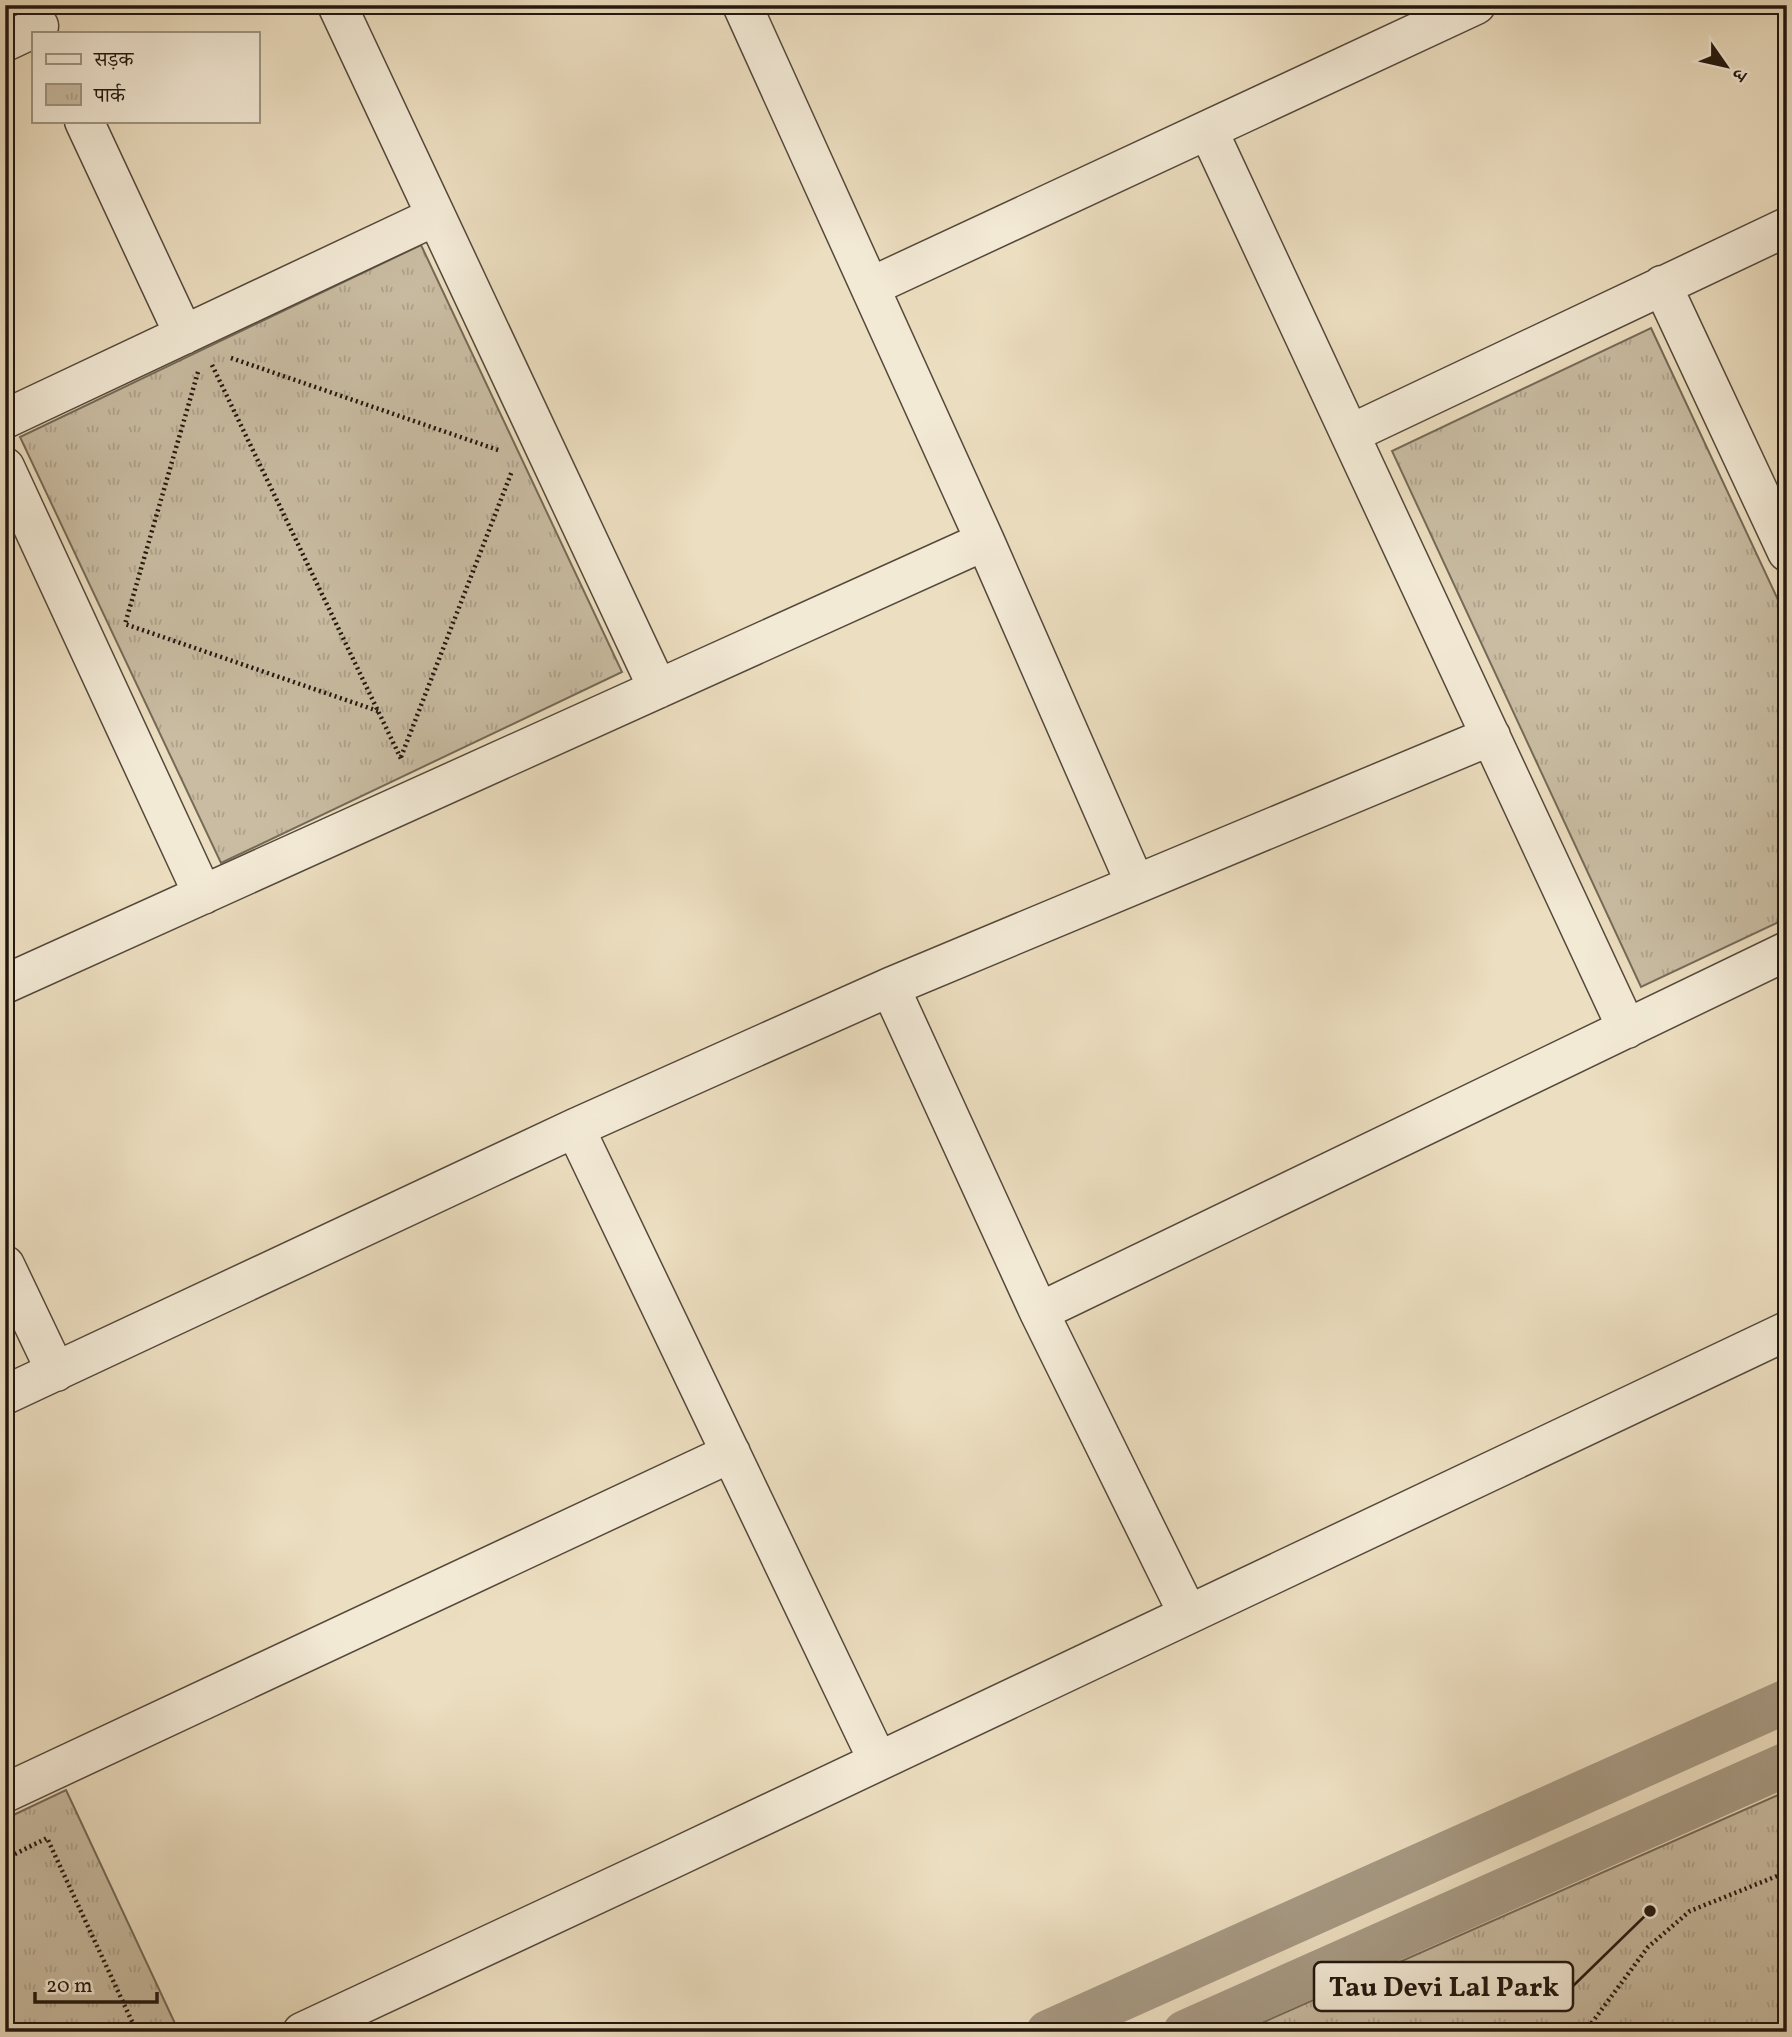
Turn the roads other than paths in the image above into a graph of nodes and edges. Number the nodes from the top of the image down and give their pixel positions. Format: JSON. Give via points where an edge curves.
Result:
{"nodes":[{"id":1,"x":337,"y":5,"type":"edge"},
{"id":2,"x":742,"y":5,"type":"edge"},
{"id":3,"x":1476,"y":5,"type":"edge"},
{"id":4,"x":37,"y":22,"type":"edge"},
{"id":5,"x":5,"y":42,"type":"edge"},
{"id":6,"x":85,"y":122,"type":"edge"},
{"id":7,"x":1208,"y":130,"type":"junction"},
{"id":8,"x":436,"y":216,"type":"junction"},
{"id":9,"x":1787,"y":227,"type":"edge"},
{"id":10,"x":1662,"y":285,"type":"junction"},
{"id":11,"x":870,"y":287,"type":"junction"},
{"id":12,"x":195,"y":338,"type":"junction"},
{"id":13,"x":5,"y":419,"type":"edge"},
{"id":14,"x":1350,"y":434,"type":"junction"},
{"id":15,"x":5,"y":467,"type":"edge"},
{"id":16,"x":985,"y":541,"type":"junction"},
{"id":17,"x":1787,"y":552,"type":"edge"},
{"id":18,"x":658,"y":689,"type":"junction"},
{"id":19,"x":1491,"y":736,"type":"junction"},
{"id":20,"x":1135,"y":883,"type":"junction"},
{"id":21,"x":203,"y":895,"type":"junction"},
{"id":22,"x":1787,"y":951,"type":"edge"},
{"id":23,"x":5,"y":984,"type":"edge"},
{"id":24,"x":890,"y":987,"type":"junction"},
{"id":25,"x":1627,"y":1029,"type":"junction"},
{"id":26,"x":575,"y":1128,"type":"junction"},
{"id":27,"x":5,"y":1265,"type":"edge"},
{"id":28,"x":1040,"y":1312,"type":"junction"},
{"id":29,"x":1787,"y":1331,"type":"edge"},
{"id":30,"x":56,"y":1371,"type":"junction"},
{"id":31,"x":5,"y":1395,"type":"edge"},
{"id":32,"x":730,"y":1453,"type":"junction"},
{"id":33,"x":1188,"y":1614,"type":"junction"},
{"id":34,"x":878,"y":1761,"type":"junction"},
{"id":35,"x":5,"y":1793,"type":"edge"},
{"id":36,"x":302,"y":2032,"type":"edge"}],
"edges":[{"from":1,"to":8,"type":"street"},
{"from":2,"to":11,"type":"street"},
{"from":3,"to":7,"type":"street"},
{"from":4,"to":5,"type":"street"},
{"from":6,"to":12,"type":"street"},
{"from":7,"to":11,"type":"street"},
{"from":7,"to":14,"type":"street"},
{"from":8,"to":12,"type":"street"},
{"from":8,"to":18,"type":"street","via":[[530,450]]},
{"from":9,"to":10,"type":"street"},
{"from":10,"to":14,"type":"street"},
{"from":10,"to":17,"type":"street"},
{"from":11,"to":16,"type":"street"},
{"from":12,"to":13,"type":"street"},
{"from":14,"to":19,"type":"street"},
{"from":15,"to":21,"type":"street"},
{"from":16,"to":18,"type":"street"},
{"from":16,"to":20,"type":"street"},
{"from":18,"to":21,"type":"street"},
{"from":19,"to":20,"type":"street"},
{"from":19,"to":25,"type":"street"},
{"from":20,"to":24,"type":"street"},
{"from":21,"to":23,"type":"street"},
{"from":22,"to":25,"type":"street"},
{"from":24,"to":26,"type":"street"},
{"from":24,"to":28,"type":"street"},
{"from":25,"to":28,"type":"street"},
{"from":26,"to":30,"type":"street"},
{"from":26,"to":32,"type":"street"},
{"from":27,"to":30,"type":"street"},
{"from":28,"to":33,"type":"street"},
{"from":29,"to":33,"type":"street"},
{"from":30,"to":31,"type":"street"},
{"from":32,"to":34,"type":"street"},
{"from":32,"to":35,"type":"street"},
{"from":33,"to":34,"type":"street"},
{"from":34,"to":36,"type":"street"}]}
